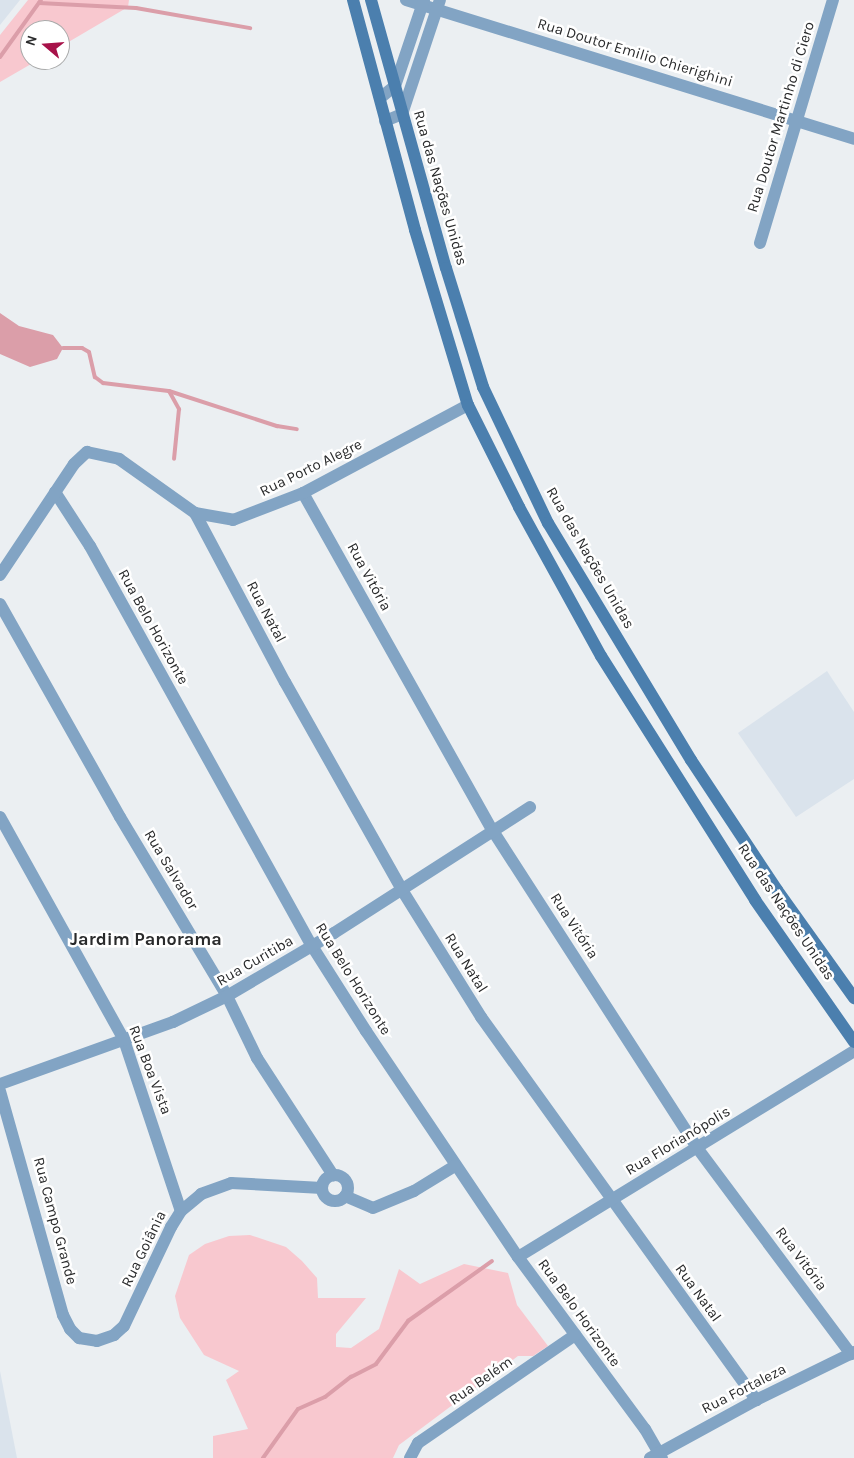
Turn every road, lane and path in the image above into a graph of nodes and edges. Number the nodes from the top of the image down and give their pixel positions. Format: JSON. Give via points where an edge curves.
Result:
{"nodes":[{"id":1,"x":354,"y":0,"type":"edge"},
{"id":2,"x":371,"y":0,"type":"edge"},
{"id":3,"x":406,"y":0,"type":"edge"},
{"id":4,"x":833,"y":0,"type":"edge"},
{"id":5,"x":423,"y":2,"type":"edge"},
{"id":6,"x":439,"y":4,"type":"edge"},
{"id":7,"x":395,"y":86,"type":"junction"},
{"id":8,"x":380,"y":98,"type":"junction"},
{"id":9,"x":402,"y":114,"type":"junction"},
{"id":10,"x":796,"y":120,"type":"junction"},
{"id":11,"x":385,"y":121,"type":"junction"},
{"id":12,"x":854,"y":139,"type":"edge"},
{"id":13,"x":760,"y":243,"type":"dead end"},
{"id":14,"x":468,"y":405,"type":"junction"},
{"id":15,"x":55,"y":492,"type":"junction"},
{"id":16,"x":304,"y":493,"type":"junction"},
{"id":17,"x":519,"y":507,"type":"junction"},
{"id":18,"x":195,"y":513,"type":"junction"},
{"id":19,"x":548,"y":523,"type":"junction"},
{"id":20,"x":0,"y":575,"type":"edge"},
{"id":21,"x":0,"y":604,"type":"edge"},
{"id":22,"x":530,"y":808,"type":"dead end"},
{"id":23,"x":0,"y":817,"type":"edge"},
{"id":24,"x":493,"y":832,"type":"junction"},
{"id":25,"x":402,"y":890,"type":"junction"},
{"id":26,"x":777,"y":890,"type":"junction"},
{"id":27,"x":755,"y":900,"type":"junction"},
{"id":28,"x":312,"y":946,"type":"junction"},
{"id":29,"x":228,"y":996,"type":"junction"},
{"id":30,"x":854,"y":998,"type":"edge"},
{"id":31,"x":124,"y":1040,"type":"junction"},
{"id":32,"x":854,"y":1042,"type":"edge"},
{"id":33,"x":854,"y":1051,"type":"edge"},
{"id":34,"x":0,"y":1084,"type":"edge"},
{"id":35,"x":0,"y":1091,"type":"edge"},
{"id":36,"x":698,"y":1149,"type":"junction"},
{"id":37,"x":455,"y":1166,"type":"junction"},
{"id":38,"x":333,"y":1175,"type":"junction"},
{"id":39,"x":322,"y":1188,"type":"junction"},
{"id":40,"x":345,"y":1196,"type":"junction"},
{"id":41,"x":611,"y":1201,"type":"junction"},
{"id":42,"x":181,"y":1210,"type":"junction"},
{"id":43,"x":518,"y":1257,"type":"junction"},
{"id":44,"x":575,"y":1335,"type":"junction"},
{"id":45,"x":97,"y":1341,"type":"joint"},
{"id":46,"x":852,"y":1353,"type":"edge"},
{"id":47,"x":756,"y":1400,"type":"junction"},
{"id":48,"x":657,"y":1456,"type":"edge"},
{"id":49,"x":410,"y":1458,"type":"edge"}],
"edges":[{"from":1,"to":8,"type":"main road"},
{"from":2,"to":7,"type":"main road","name":"Rua das Nações Unidas"},
{"from":3,"to":5,"type":"street","name":"Rua Doutor Emilio Chierighini"},
{"from":4,"to":10,"type":"street","name":"Rua Doutor Martinho di Ciero"},
{"from":5,"to":6,"type":"street","name":"Rua Doutor Emilio Chierighini"},
{"from":5,"to":7,"type":"street"},
{"from":6,"to":9,"type":"street"},
{"from":6,"to":10,"type":"street","name":"Rua Doutor Emilio Chierighini"},
{"from":7,"to":8,"type":"street"},
{"from":7,"to":9,"type":"main road","name":"Rua das Nações Unidas"},
{"from":8,"to":11,"type":"main road","name":"Rua das Nações Unidas"},
{"from":9,"to":11,"type":"street"},
{"from":9,"to":19,"type":"main road","name":"Rua das Nações Unidas","via":[[483,387]]},
{"from":10,"to":12,"type":"street","name":"Rua Doutor Emilio Chierighini"},
{"from":10,"to":13,"type":"street","name":"Rua Doutor Martinho di Ciero"},
{"from":11,"to":14,"type":"main road","name":"Rua das Nações Unidas"},
{"from":14,"to":16,"type":"street","name":"Rua Porto Alegre"},
{"from":14,"to":17,"type":"main road","name":"Rua das Nações Unidas"},
{"from":15,"to":18,"type":"street","name":"Rua Porto Alegre","via":[[80,457],[87,452],[102,453],[144,474]]},
{"from":15,"to":20,"type":"street","name":"Rua Porto Alegre"},
{"from":15,"to":28,"type":"street","name":"Rua Belo Horizonte","via":[[90,546]]},
{"from":16,"to":18,"type":"street","name":"Rua Porto Alegre","via":[[232,520]]},
{"from":16,"to":24,"type":"street","name":"Rua Vitória"},
{"from":17,"to":19,"type":"main road","via":[[518,494],[524,490]]},
{"from":17,"to":27,"type":"main road","name":"Rua das Nações Unidas","via":[[601,656]]},
{"from":18,"to":25,"type":"street","name":"Rua Natal"},
{"from":19,"to":26,"type":"main road","name":"Rua das Nações Unidas","via":[[691,760]]},
{"from":21,"to":29,"type":"street","name":"Rua Salvador","via":[[120,817]]},
{"from":22,"to":24,"type":"street","name":"Rua Curitiba"},
{"from":23,"to":31,"type":"street","name":"Rua Boa Vista"},
{"from":24,"to":25,"type":"street","name":"Rua Curitiba"},
{"from":24,"to":36,"type":"street","name":"Rua Vitória"},
{"from":25,"to":28,"type":"street","name":"Rua Curitiba"},
{"from":25,"to":41,"type":"street","name":"Rua Natal","via":[[481,1017]]},
{"from":26,"to":27,"type":"main road","via":[[765,900]]},
{"from":26,"to":30,"type":"main road","name":"Rua das Nações Unidas"},
{"from":27,"to":32,"type":"main road","name":"Rua das Nações Unidas"},
{"from":28,"to":29,"type":"street","name":"Rua Curitiba"},
{"from":28,"to":37,"type":"street","name":"Rua Belo Horizonte"},
{"from":29,"to":31,"type":"street","name":"Rua Curitiba","via":[[174,1022]]},
{"from":29,"to":38,"type":"street","name":"Rua Salvador","via":[[258,1058]]},
{"from":31,"to":34,"type":"street","name":"Rua Curitiba"},
{"from":31,"to":42,"type":"street","name":"Rua Boa Vista"},
{"from":33,"to":36,"type":"street","name":"Rua Florianópolis"},
{"from":35,"to":45,"type":"street","name":"Rua Campo Grande","via":[[63,1315],[70,1329],[80,1338]]},
{"from":36,"to":41,"type":"street","name":"Rua Florianópolis"},
{"from":36,"to":46,"type":"street","name":"Rua Vitória"},
{"from":37,"to":40,"type":"street","via":[[414,1191],[373,1208]]},
{"from":37,"to":43,"type":"street","name":"Rua Belo Horizonte"},
{"from":38,"to":39,"type":"street","via":[[327,1178]]},
{"from":38,"to":40,"type":"street","via":[[346,1180]]},
{"from":39,"to":40,"type":"street","via":[[324,1197],[330,1201],[337,1202]]},
{"from":39,"to":42,"type":"street","name":"Rua Goiânia","via":[[231,1183],[201,1194]]},
{"from":41,"to":43,"type":"street","name":"Rua Florianópolis"},
{"from":41,"to":47,"type":"street","name":"Rua Natal"},
{"from":42,"to":45,"type":"street","name":"Rua Goiânia","via":[[124,1326],[114,1335]]},
{"from":43,"to":44,"type":"street","name":"Rua Belo Horizonte"},
{"from":44,"to":48,"type":"street","name":"Rua Belo Horizonte"},
{"from":44,"to":49,"type":"street","name":"Rua Belém","via":[[418,1443]]},
{"from":46,"to":47,"type":"street","name":"Rua Fortaleza"},
{"from":47,"to":48,"type":"street","name":"Rua Fortaleza"}]}
